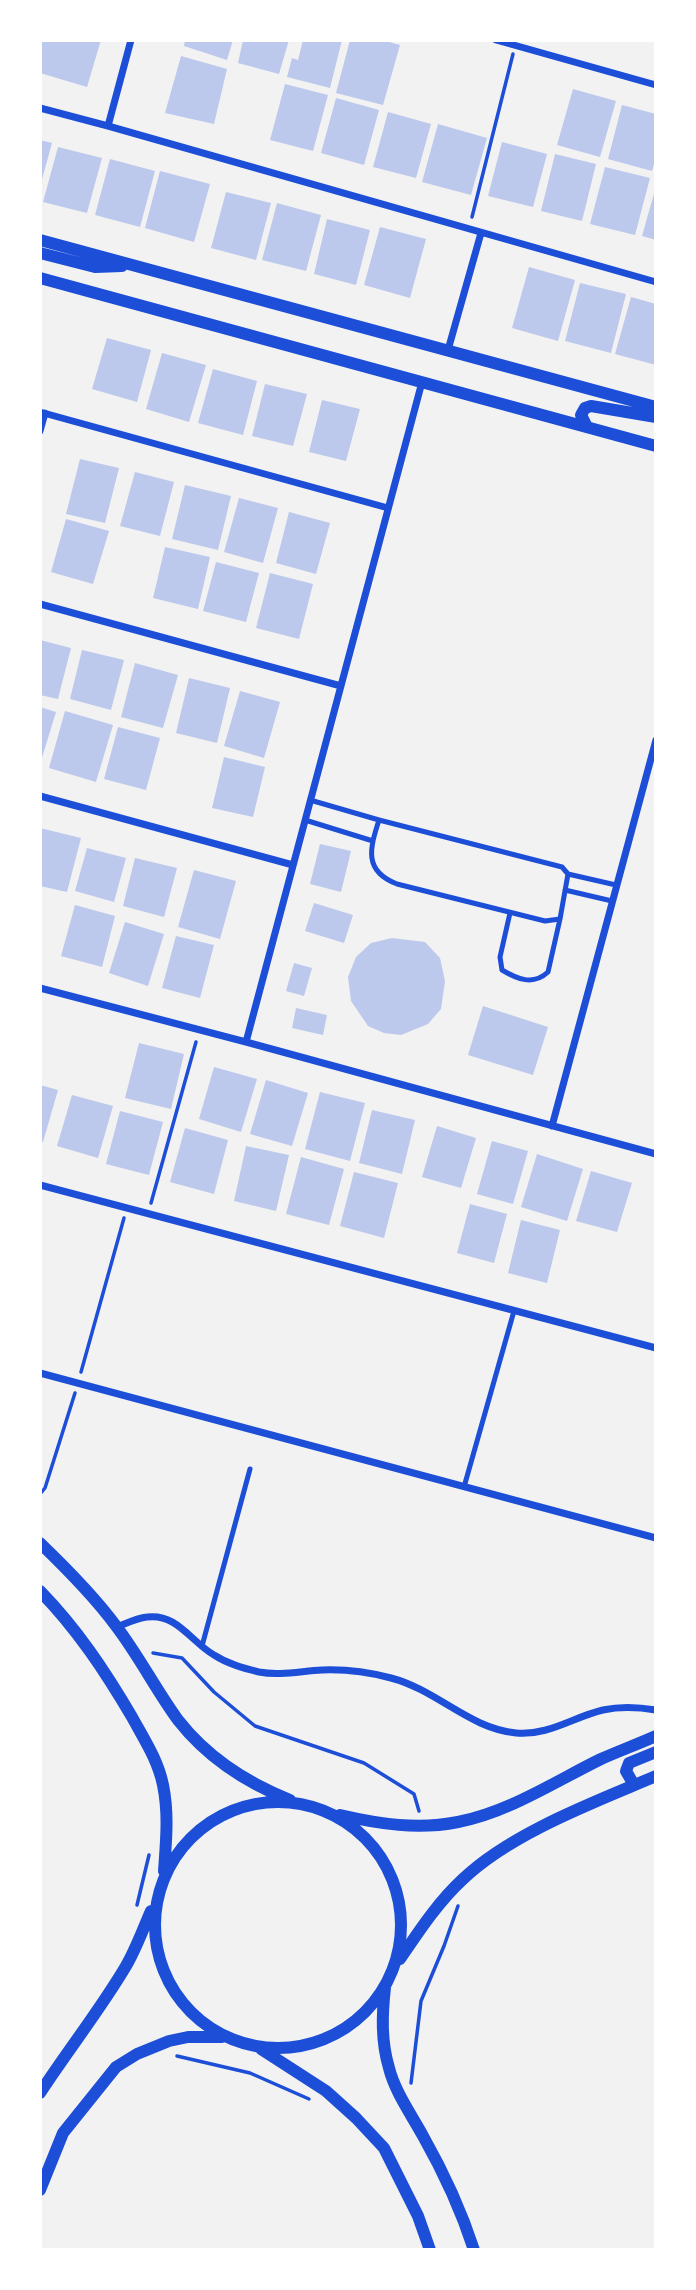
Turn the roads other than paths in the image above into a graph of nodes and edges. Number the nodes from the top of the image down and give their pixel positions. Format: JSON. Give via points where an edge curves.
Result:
{"nodes":[{"id":1,"x":131,"y":40,"type":"edge"},
{"id":2,"x":496,"y":40,"type":"edge"},
{"id":3,"x":656,"y":85,"type":"edge"},
{"id":4,"x":40,"y":108,"type":"edge"},
{"id":5,"x":108,"y":125,"type":"junction"},
{"id":6,"x":481,"y":233,"type":"junction"},
{"id":7,"x":40,"y":240,"type":"edge"},
{"id":8,"x":40,"y":253,"type":"edge"},
{"id":9,"x":136,"y":266,"type":"junction"},
{"id":10,"x":40,"y":278,"type":"edge"},
{"id":11,"x":656,"y":282,"type":"edge"},
{"id":12,"x":448,"y":351,"type":"junction"},
{"id":13,"x":422,"y":382,"type":"junction"},
{"id":14,"x":656,"y":407,"type":"edge"},
{"id":15,"x":43,"y":412,"type":"edge"},
{"id":16,"x":656,"y":417,"type":"edge"},
{"id":17,"x":587,"y":427,"type":"junction"},
{"id":18,"x":40,"y":431,"type":"edge"},
{"id":19,"x":656,"y":446,"type":"edge"},
{"id":20,"x":388,"y":508,"type":"junction"},
{"id":21,"x":40,"y":604,"type":"edge"},
{"id":22,"x":341,"y":687,"type":"junction"},
{"id":23,"x":656,"y":740,"type":"edge"},
{"id":24,"x":40,"y":796,"type":"edge"},
{"id":25,"x":310,"y":800,"type":"junction"},
{"id":26,"x":305,"y":820,"type":"junction"},
{"id":27,"x":379,"y":820,"type":"junction"},
{"id":28,"x":373,"y":841,"type":"junction"},
{"id":29,"x":293,"y":865,"type":"junction"},
{"id":30,"x":568,"y":874,"type":"junction"},
{"id":31,"x":616,"y":885,"type":"junction"},
{"id":32,"x":565,"y":890,"type":"junction"},
{"id":33,"x":612,"y":901,"type":"junction"},
{"id":34,"x":510,"y":913,"type":"junction"},
{"id":35,"x":560,"y":919,"type":"junction"},
{"id":36,"x":40,"y":988,"type":"edge"},
{"id":37,"x":246,"y":1042,"type":"junction"},
{"id":38,"x":552,"y":1126,"type":"junction"},
{"id":39,"x":656,"y":1154,"type":"edge"},
{"id":40,"x":40,"y":1185,"type":"edge"},
{"id":41,"x":514,"y":1311,"type":"junction"},
{"id":42,"x":656,"y":1348,"type":"edge"},
{"id":43,"x":40,"y":1373,"type":"edge"},
{"id":44,"x":250,"y":1469,"type":"dead end"},
{"id":45,"x":464,"y":1487,"type":"junction"},
{"id":46,"x":656,"y":1538,"type":"edge"},
{"id":47,"x":40,"y":1543,"type":"edge"},
{"id":48,"x":40,"y":1591,"type":"edge"},
{"id":49,"x":117,"y":1627,"type":"junction"},
{"id":50,"x":202,"y":1646,"type":"junction"},
{"id":51,"x":656,"y":1710,"type":"edge"},
{"id":52,"x":656,"y":1736,"type":"edge"},
{"id":53,"x":656,"y":1752,"type":"edge"},
{"id":54,"x":656,"y":1776,"type":"edge"},
{"id":55,"x":634,"y":1785,"type":"junction"},
{"id":56,"x":304,"y":1805,"type":"junction"},
{"id":57,"x":325,"y":1811,"type":"junction"},
{"id":58,"x":163,"y":1879,"type":"junction"},
{"id":59,"x":157,"y":1898,"type":"junction"},
{"id":60,"x":395,"y":1965,"type":"junction"},
{"id":61,"x":386,"y":1986,"type":"junction"},
{"id":62,"x":227,"y":2038,"type":"junction"},
{"id":63,"x":258,"y":2047,"type":"junction"},
{"id":64,"x":40,"y":2093,"type":"edge"},
{"id":65,"x":40,"y":2190,"type":"edge"},
{"id":66,"x":430,"y":2250,"type":"edge"},
{"id":67,"x":474,"y":2250,"type":"edge"}],
"edges":[{"from":1,"to":5,"type":"street"},
{"from":2,"to":3,"type":"street"},
{"from":4,"to":5,"type":"street"},
{"from":5,"to":6,"type":"street"},
{"from":6,"to":11,"type":"street"},
{"from":6,"to":12,"type":"street"},
{"from":7,"to":9,"type":"street"},
{"from":8,"to":9,"type":"street","via":[[95,267]]},
{"from":9,"to":12,"type":"street"},
{"from":10,"to":13,"type":"street"},
{"from":12,"to":14,"type":"street"},
{"from":13,"to":17,"type":"street"},
{"from":13,"to":20,"type":"street"},
{"from":15,"to":18,"type":"street"},
{"from":15,"to":20,"type":"street"},
{"from":16,"to":17,"type":"street","via":[[591,406],[581,415]]},
{"from":17,"to":19,"type":"street"},
{"from":20,"to":22,"type":"street"},
{"from":21,"to":22,"type":"street"},
{"from":22,"to":25,"type":"street"},
{"from":23,"to":31,"type":"street"},
{"from":24,"to":29,"type":"street"},
{"from":25,"to":26,"type":"street"},
{"from":25,"to":27,"type":"lane"},
{"from":26,"to":28,"type":"lane"},
{"from":26,"to":29,"type":"street"},
{"from":27,"to":28,"type":"lane"},
{"from":27,"to":30,"type":"lane","via":[[562,867]]},
{"from":28,"to":34,"type":"lane","via":[[371,857],[383,878]]},
{"from":29,"to":37,"type":"street"},
{"from":30,"to":31,"type":"lane"},
{"from":30,"to":32,"type":"lane"},
{"from":31,"to":33,"type":"street"},
{"from":32,"to":33,"type":"lane"},
{"from":32,"to":35,"type":"lane"},
{"from":33,"to":38,"type":"street"},
{"from":34,"to":35,"type":"lane"},
{"from":34,"to":35,"type":"lane","via":[[500,957],[502,970],[519,980],[542,978],[548,972]]},
{"from":36,"to":37,"type":"street"},
{"from":37,"to":38,"type":"street"},
{"from":38,"to":39,"type":"street"},
{"from":40,"to":41,"type":"street"},
{"from":41,"to":42,"type":"street"},
{"from":41,"to":45,"type":"lane"},
{"from":43,"to":45,"type":"street"},
{"from":44,"to":50,"type":"lane"},
{"from":45,"to":46,"type":"street"},
{"from":47,"to":49,"type":"street"},
{"from":48,"to":58,"type":"street","via":[[95,1656],[152,1751],[166,1802]]},
{"from":49,"to":50,"type":"street","via":[[147,1617],[163,1618],[176,1623]]},
{"from":49,"to":56,"type":"street","via":[[179,1721],[205,1749],[246,1779]]},
{"from":50,"to":51,"type":"street","via":[[229,1663],[262,1672],[347,1670],[395,1679],[434,1695],[477,1722],[517,1733],[545,1732],[602,1710]]},
{"from":52,"to":57,"type":"street","via":[[490,1814],[457,1822],[391,1825]]},
{"from":53,"to":55,"type":"street","via":[[629,1763],[626,1771]]},
{"from":54,"to":55,"type":"street"},
{"from":55,"to":60,"type":"street","via":[[504,1847],[481,1863],[446,1897]]},
{"from":56,"to":57,"type":"street"},
{"from":56,"to":58,"type":"street","via":[[261,1803],[220,1817],[186,1843]]},
{"from":57,"to":60,"type":"street","via":[[363,1836],[390,1874],[401,1919]]},
{"from":58,"to":59,"type":"street"},
{"from":59,"to":62,"type":"street","via":[[156,1946],[168,1980],[188,2010]]},
{"from":59,"to":64,"type":"street","via":[[128,1963]]},
{"from":60,"to":61,"type":"street"},
{"from":61,"to":63,"type":"street","via":[[362,2015],[331,2036],[308,2045]]},
{"from":61,"to":67,"type":"street","via":[[382,2014],[389,2071],[458,2202]]},
{"from":62,"to":63,"type":"street"},
{"from":62,"to":65,"type":"street","via":[[169,2041],[116,2067],[62,2133]]},
{"from":63,"to":66,"type":"street","via":[[326,2091],[384,2148]]}]}
